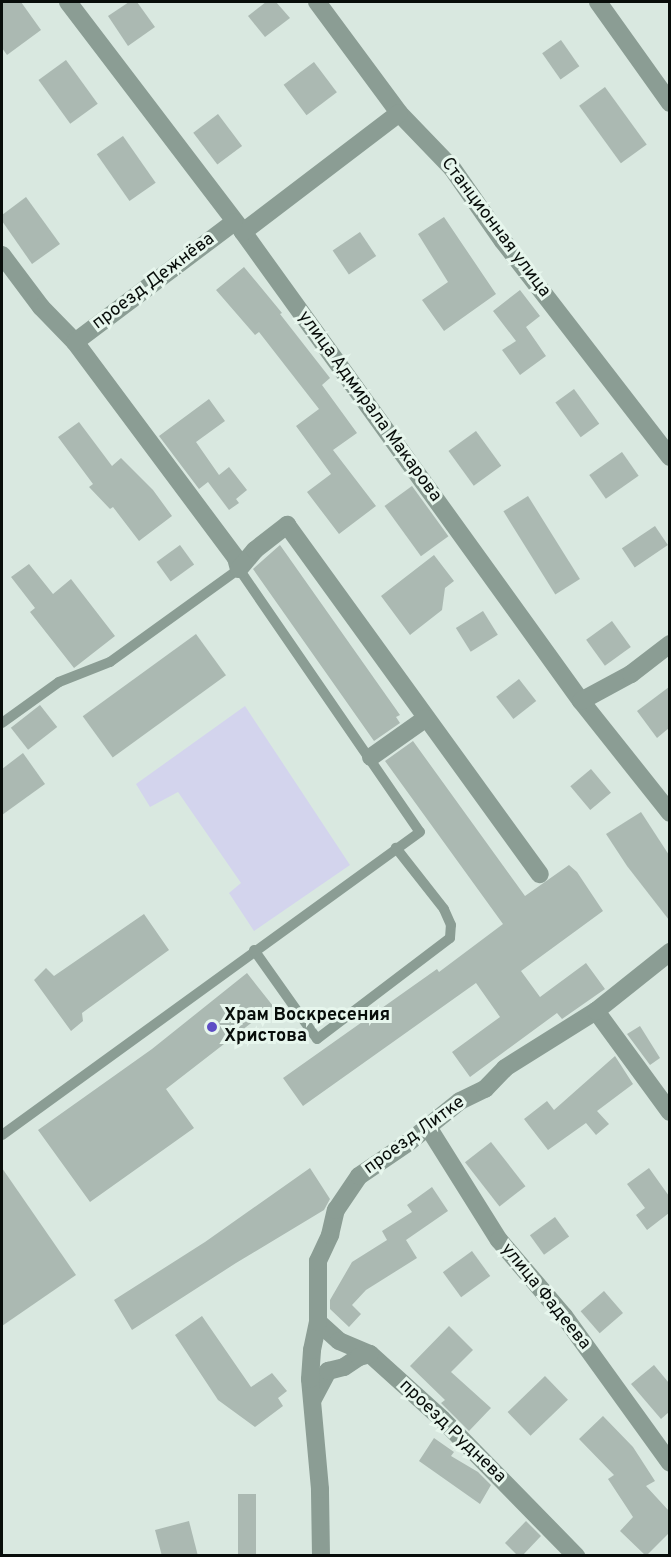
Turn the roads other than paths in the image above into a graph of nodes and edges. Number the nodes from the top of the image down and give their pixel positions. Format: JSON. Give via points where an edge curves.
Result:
{"nodes":[{"id":1,"x":68,"y":2,"type":"edge"},
{"id":2,"x":317,"y":2,"type":"edge"},
{"id":3,"x":598,"y":2,"type":"edge"},
{"id":4,"x":669,"y":103,"type":"edge"},
{"id":5,"x":399,"y":113,"type":"junction"},
{"id":6,"x":238,"y":227,"type":"junction"},
{"id":7,"x":2,"y":255,"type":"edge"},
{"id":8,"x":75,"y":342,"type":"junction"},
{"id":9,"x":669,"y":457,"type":"edge"},
{"id":10,"x":239,"y":569,"type":"junction"},
{"id":11,"x":669,"y":644,"type":"edge"},
{"id":12,"x":580,"y":700,"type":"junction"},
{"id":13,"x":426,"y":718,"type":"junction"},
{"id":14,"x":2,"y":723,"type":"edge"},
{"id":15,"x":370,"y":757,"type":"junction"},
{"id":16,"x":669,"y":813,"type":"edge"},
{"id":17,"x":396,"y":848,"type":"junction"},
{"id":18,"x":540,"y":874,"type":"dead end"},
{"id":19,"x":254,"y":950,"type":"junction"},
{"id":20,"x":669,"y":951,"type":"edge"},
{"id":21,"x":596,"y":1011,"type":"junction"},
{"id":22,"x":669,"y":1112,"type":"edge"},
{"id":23,"x":428,"y":1127,"type":"junction"},
{"id":24,"x":2,"y":1135,"type":"edge"},
{"id":25,"x":318,"y":1322,"type":"junction"},
{"id":26,"x":370,"y":1354,"type":"junction"},
{"id":27,"x":314,"y":1399,"type":"junction"},
{"id":28,"x":669,"y":1463,"type":"edge"},
{"id":29,"x":321,"y":1556,"type":"edge"},
{"id":30,"x":576,"y":1556,"type":"edge"}],
"edges":[{"from":1,"to":6,"type":"street","name":"улица Адмирала Макарова"},
{"from":2,"to":5,"type":"street","name":"Станционная улица"},
{"from":3,"to":4,"type":"street"},
{"from":5,"to":6,"type":"street","name":"проезд Дежнёва"},
{"from":5,"to":9,"type":"street","name":"Станционная улица","via":[[452,168],[503,241]]},
{"from":6,"to":8,"type":"street","name":"проезд Дежнёва"},
{"from":6,"to":12,"type":"street","name":"улица Адмирала Макарова"},
{"from":7,"to":8,"type":"street","via":[[41,307]]},
{"from":8,"to":10,"type":"street","via":[[237,558]]},
{"from":10,"to":13,"type":"street","via":[[255,550],[287,525]]},
{"from":10,"to":14,"type":"lane","via":[[110,662],[59,682]]},
{"from":10,"to":15,"type":"lane"},
{"from":11,"to":12,"type":"street","via":[[631,674]]},
{"from":12,"to":16,"type":"street","name":"улица Адмирала Макарова"},
{"from":13,"to":15,"type":"street"},
{"from":13,"to":18,"type":"street"},
{"from":15,"to":17,"type":"lane","via":[[420,832]]},
{"from":17,"to":19,"type":"lane"},
{"from":17,"to":19,"type":"lane","via":[[444,909],[451,925],[450,938],[318,1039]]},
{"from":19,"to":24,"type":"lane"},
{"from":20,"to":21,"type":"street","name":"проезд Литке"},
{"from":21,"to":22,"type":"street"},
{"from":21,"to":23,"type":"street","name":"проезд Литке","via":[[505,1068],[485,1089],[460,1101]]},
{"from":23,"to":25,"type":"street","name":"проезд Литке","via":[[359,1176],[336,1210],[318,1261]]},
{"from":23,"to":28,"type":"street","name":"улица Фадеева","via":[[499,1240],[564,1316]]},
{"from":25,"to":26,"type":"street","name":"проезд Руднева","via":[[339,1341]]},
{"from":25,"to":27,"type":"street","name":"проезд Литке","via":[[310,1379]]},
{"from":26,"to":27,"type":"street","via":[[328,1371]]},
{"from":26,"to":30,"type":"street","name":"проезд Руднева","via":[[442,1419]]},
{"from":27,"to":29,"type":"street","name":"проезд Литке"}]}
